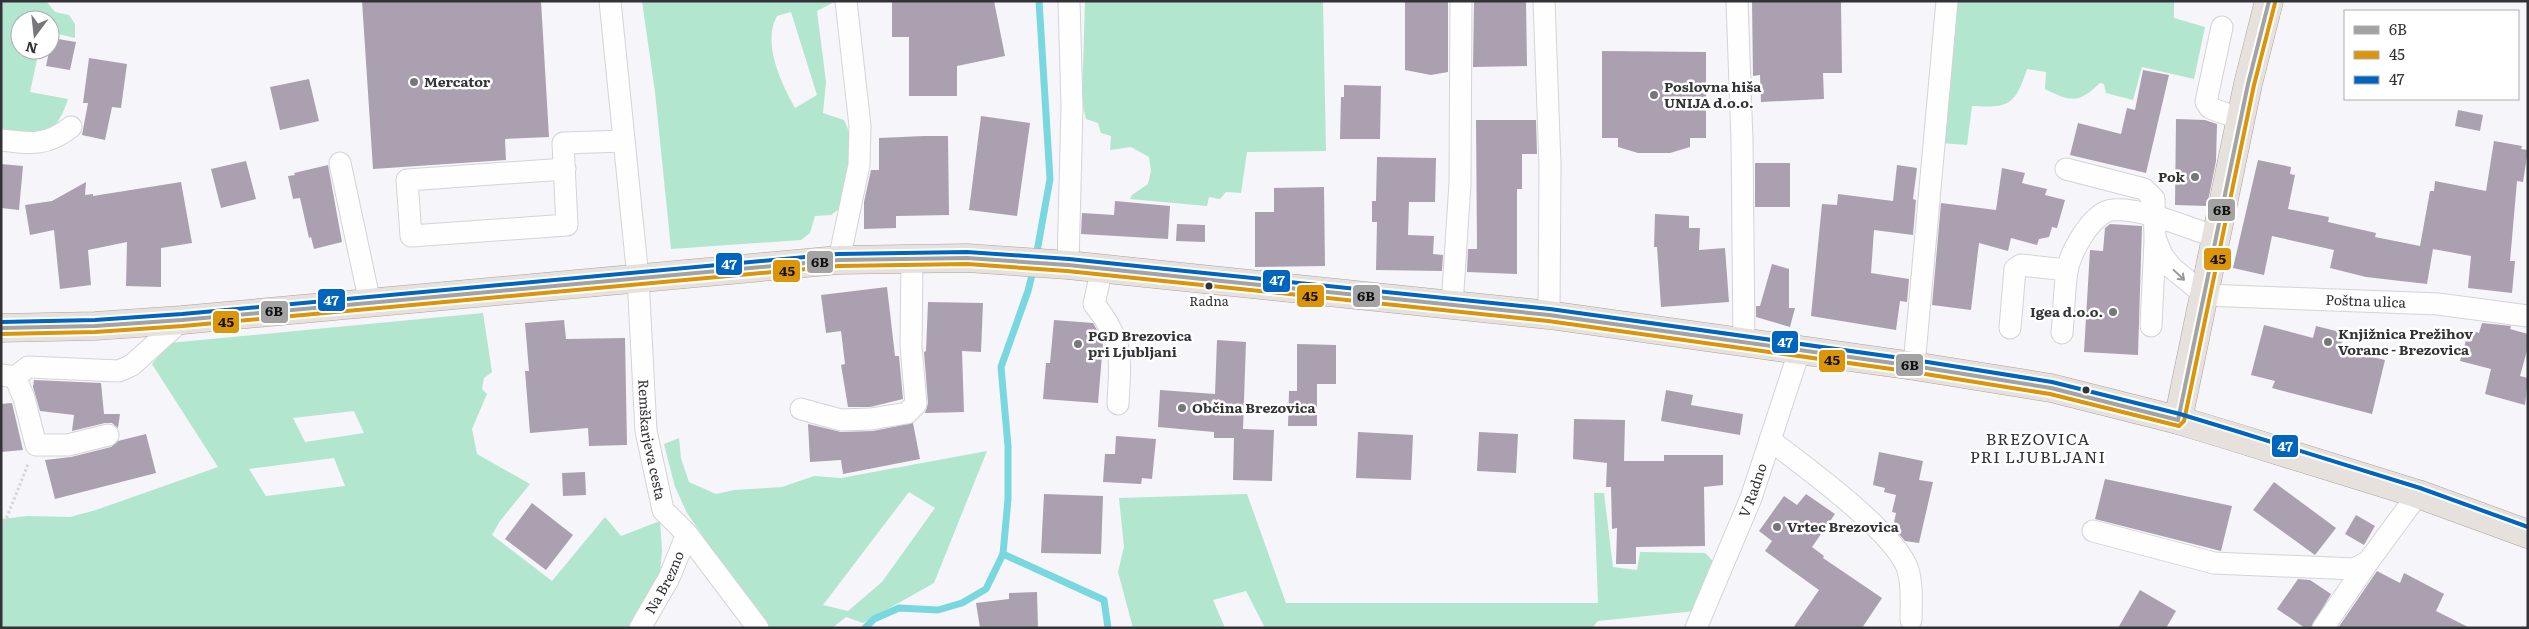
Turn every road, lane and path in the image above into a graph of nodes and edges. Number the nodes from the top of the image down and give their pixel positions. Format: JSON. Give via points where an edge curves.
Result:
{"nodes":[{"id":1,"x":610,"y":1,"type":"edge"},
{"id":2,"x":1069,"y":1,"type":"edge"},
{"id":3,"x":1461,"y":1,"type":"edge"},
{"id":4,"x":1544,"y":1,"type":"edge"},
{"id":5,"x":1737,"y":1,"type":"edge"},
{"id":6,"x":1947,"y":1,"type":"edge"},
{"id":7,"x":2269,"y":1,"type":"edge"},
{"id":8,"x":852,"y":6,"type":"edge"},
{"id":9,"x":2222,"y":27,"type":"dead end"},
{"id":10,"x":2241,"y":119,"type":"junction"},
{"id":11,"x":71,"y":127,"type":"dead end"},
{"id":12,"x":1,"y":140,"type":"edge"},
{"id":13,"x":624,"y":141,"type":"junction"},
{"id":14,"x":340,"y":163,"type":"dead end"},
{"id":15,"x":565,"y":169,"type":"junction"},
{"id":16,"x":2066,"y":169,"type":"dead end"},
{"id":17,"x":2155,"y":217,"type":"junction"},
{"id":18,"x":2217,"y":237,"type":"junction"},
{"id":19,"x":2155,"y":238,"type":"junction"},
{"id":20,"x":912,"y":258,"type":"junction"},
{"id":21,"x":839,"y":260,"type":"junction"},
{"id":22,"x":1047,"y":263,"type":"junction"},
{"id":23,"x":1102,"y":268,"type":"junction"},
{"id":24,"x":2067,"y":270,"type":"junction"},
{"id":25,"x":638,"y":278,"type":"junction"},
{"id":26,"x":2205,"y":295,"type":"junction"},
{"id":27,"x":370,"y":303,"type":"junction"},
{"id":28,"x":1452,"y":306,"type":"junction"},
{"id":29,"x":1549,"y":314,"type":"junction"},
{"id":30,"x":2528,"y":316,"type":"edge"},
{"id":31,"x":182,"y":320,"type":"junction"},
{"id":32,"x":2151,"y":326,"type":"dead end"},
{"id":33,"x":1,"y":328,"type":"edge"},
{"id":34,"x":2010,"y":328,"type":"dead end"},
{"id":35,"x":2062,"y":332,"type":"dead end"},
{"id":36,"x":1744,"y":342,"type":"junction"},
{"id":37,"x":1800,"y":349,"type":"junction"},
{"id":38,"x":1914,"y":366,"type":"junction"},
{"id":39,"x":8,"y":376,"type":"edge"},
{"id":40,"x":1118,"y":404,"type":"dead end"},
{"id":41,"x":801,"y":409,"type":"dead end"},
{"id":42,"x":2178,"y":420,"type":"junction"},
{"id":43,"x":108,"y":435,"type":"dead end"},
{"id":44,"x":1770,"y":440,"type":"junction"},
{"id":45,"x":36,"y":445,"type":"junction"},
{"id":46,"x":2418,"y":494,"type":"junction"},
{"id":47,"x":2093,"y":531,"type":"dead end"},
{"id":48,"x":1,"y":532,"type":"edge"},
{"id":49,"x":687,"y":534,"type":"junction"},
{"id":50,"x":2528,"y":534,"type":"edge"},
{"id":51,"x":2368,"y":562,"type":"junction"},
{"id":52,"x":1911,"y":620,"type":"dead end"},
{"id":53,"x":640,"y":628,"type":"edge"},
{"id":54,"x":758,"y":628,"type":"edge"},
{"id":55,"x":1696,"y":628,"type":"edge"},
{"id":56,"x":2323,"y":628,"type":"edge"}],
"edges":[{"from":1,"to":13,"type":"street","name":"Remškarjeva cesta"},
{"from":2,"to":22,"type":"street","via":[[1072,107]]},
{"from":3,"to":28,"type":"street","via":[[1460,183]]},
{"from":4,"to":29,"type":"street","via":[[1550,165]]},
{"from":5,"to":36,"type":"street"},
{"from":6,"to":38,"type":"street"},
{"from":7,"to":10,"type":"main road"},
{"from":8,"to":21,"type":"street","via":[[860,126],[859,165]]},
{"from":9,"to":10,"type":"street","via":[[2206,102],[2210,108]]},
{"from":10,"to":18,"type":"main road"},
{"from":11,"to":12,"type":"street","via":[[55,139],[26,143]]},
{"from":13,"to":15,"type":"street","via":[[563,143]]},
{"from":13,"to":25,"type":"street","name":"Remškarjeva cesta"},
{"from":14,"to":27,"type":"street"},
{"from":15,"to":15,"type":"street","via":[[567,225],[411,236],[407,180]]},
{"from":16,"to":17,"type":"street","via":[[2144,189],[2154,199]]},
{"from":17,"to":18,"type":"street"},
{"from":17,"to":19,"type":"street"},
{"from":17,"to":24,"type":"street","via":[[2112,210],[2101,215],[2084,233]]},
{"from":18,"to":26,"type":"main road"},
{"from":19,"to":26,"type":"street","one_way":true,"via":[[2172,268]]},
{"from":19,"to":32,"type":"street"},
{"from":20,"to":21,"type":"main road"},
{"from":20,"to":22,"type":"main road"},
{"from":20,"to":41,"type":"street","via":[[911,347],[916,404],[907,413],[871,419],[841,420]]},
{"from":21,"to":25,"type":"main road"},
{"from":22,"to":23,"type":"main road"},
{"from":23,"to":28,"type":"main road"},
{"from":23,"to":40,"type":"street","via":[[1094,304],[1108,322],[1120,350]]},
{"from":24,"to":34,"type":"street","via":[[2021,265],[2015,269]]},
{"from":24,"to":35,"type":"street"},
{"from":25,"to":27,"type":"main road"},
{"from":25,"to":49,"type":"street","name":"Remškarjeva cesta","via":[[646,431],[662,510]]},
{"from":26,"to":30,"type":"street","name":"Poštna ulica","via":[[2438,304]]},
{"from":26,"to":42,"type":"main road"},
{"from":27,"to":31,"type":"main road"},
{"from":28,"to":29,"type":"main road"},
{"from":29,"to":36,"type":"main road"},
{"from":31,"to":33,"type":"main road"},
{"from":31,"to":39,"type":"street","via":[[132,366],[119,371],[28,367]]},
{"from":36,"to":37,"type":"main road"},
{"from":37,"to":38,"type":"main road"},
{"from":37,"to":44,"type":"street","name":"V Radno"},
{"from":38,"to":42,"type":"main road","via":[[2051,388]]},
{"from":39,"to":45,"type":"street","via":[[24,398]]},
{"from":42,"to":46,"type":"main road"},
{"from":43,"to":45,"type":"street","via":[[68,445]]},
{"from":44,"to":52,"type":"street","via":[[1862,516],[1899,554],[1907,568],[1912,596]]},
{"from":44,"to":55,"type":"street","name":"V Radno","via":[[1751,498]]},
{"from":45,"to":48,"type":"path"},
{"from":46,"to":50,"type":"main road"},
{"from":46,"to":51,"type":"street"},
{"from":47,"to":51,"type":"street","via":[[2214,563],[2354,569]]},
{"from":49,"to":53,"type":"street","name":"Na Brezno","via":[[669,578]]},
{"from":49,"to":54,"type":"street","name":"Remškarjeva cesta"},
{"from":51,"to":56,"type":"street"}]}
